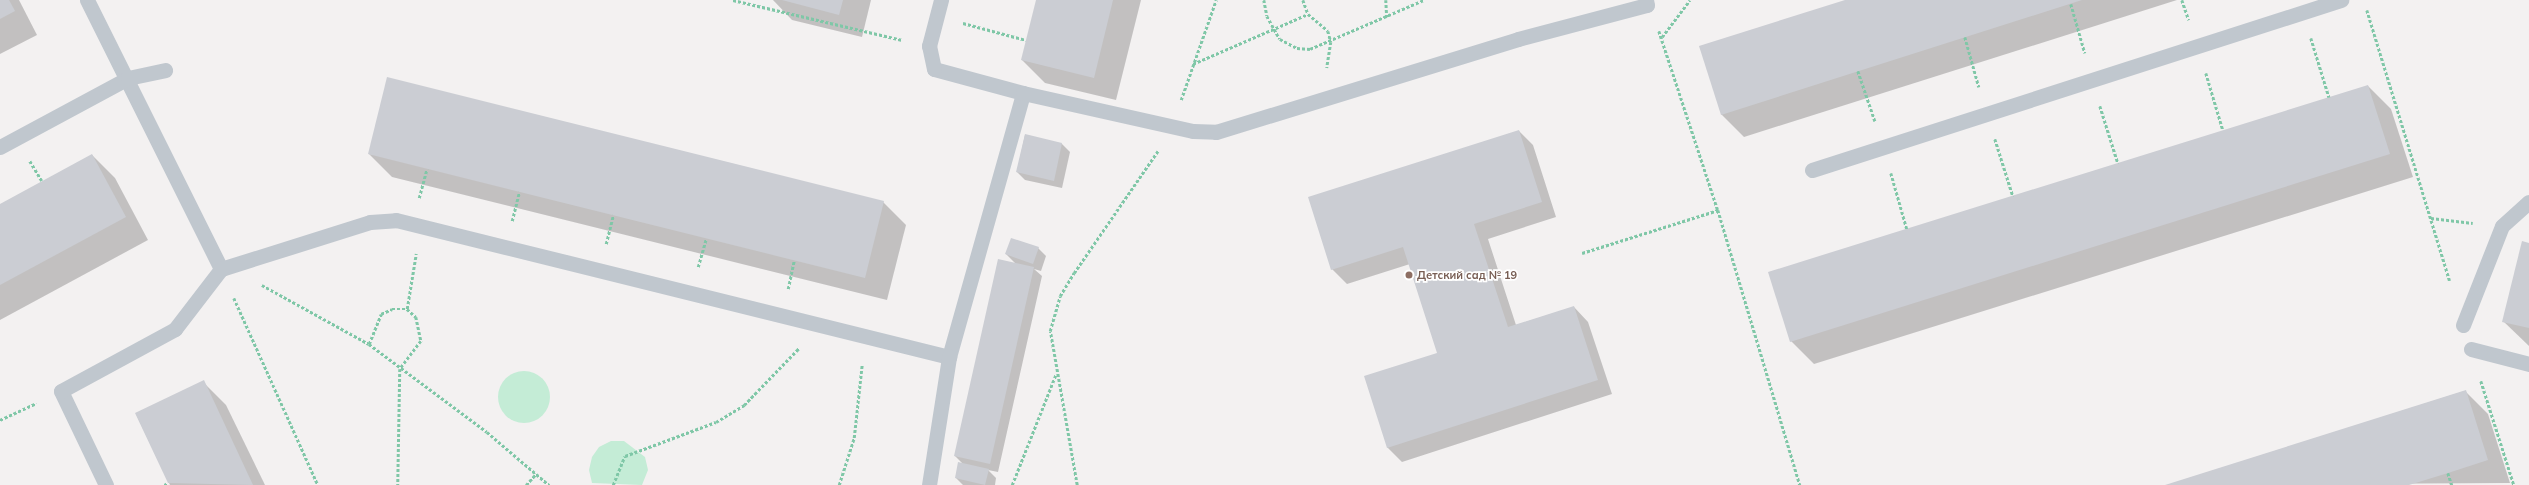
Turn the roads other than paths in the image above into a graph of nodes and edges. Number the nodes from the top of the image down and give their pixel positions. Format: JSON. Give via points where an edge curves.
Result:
{"nodes":[{"id":1,"x":87,"y":0,"type":"edge"},
{"id":2,"x":941,"y":0,"type":"edge"},
{"id":3,"x":2341,"y":0,"type":"edge"},
{"id":4,"x":1646,"y":2,"type":"edge"},
{"id":5,"x":165,"y":70,"type":"dead end"},
{"id":6,"x":128,"y":78,"type":"junction"},
{"id":7,"x":1023,"y":93,"type":"junction"},
{"id":8,"x":0,"y":147,"type":"edge"},
{"id":9,"x":1812,"y":170,"type":"dead end"},
{"id":10,"x":2529,"y":202,"type":"edge"},
{"id":11,"x":221,"y":268,"type":"junction"},
{"id":12,"x":2463,"y":325,"type":"road end"},
{"id":13,"x":2471,"y":349,"type":"road end"},
{"id":14,"x":949,"y":357,"type":"junction"},
{"id":15,"x":2529,"y":364,"type":"edge"},
{"id":16,"x":106,"y":485,"type":"edge"},
{"id":17,"x":929,"y":485,"type":"edge"}],
"edges":[{"from":1,"to":6,"type":"lane"},
{"from":2,"to":7,"type":"lane","via":[[930,46],[934,69]]},
{"from":3,"to":9,"type":"lane"},
{"from":4,"to":7,"type":"lane","via":[[1216,132],[1172,126]]},
{"from":5,"to":6,"type":"lane"},
{"from":6,"to":8,"type":"lane"},
{"from":6,"to":11,"type":"lane"},
{"from":7,"to":14,"type":"lane"},
{"from":10,"to":12,"type":"lane","via":[[2502,226]]},
{"from":11,"to":14,"type":"lane","via":[[370,222],[396,220]]},
{"from":11,"to":16,"type":"lane","via":[[175,329],[61,391]]},
{"from":13,"to":15,"type":"lane"},
{"from":14,"to":17,"type":"lane"}]}
